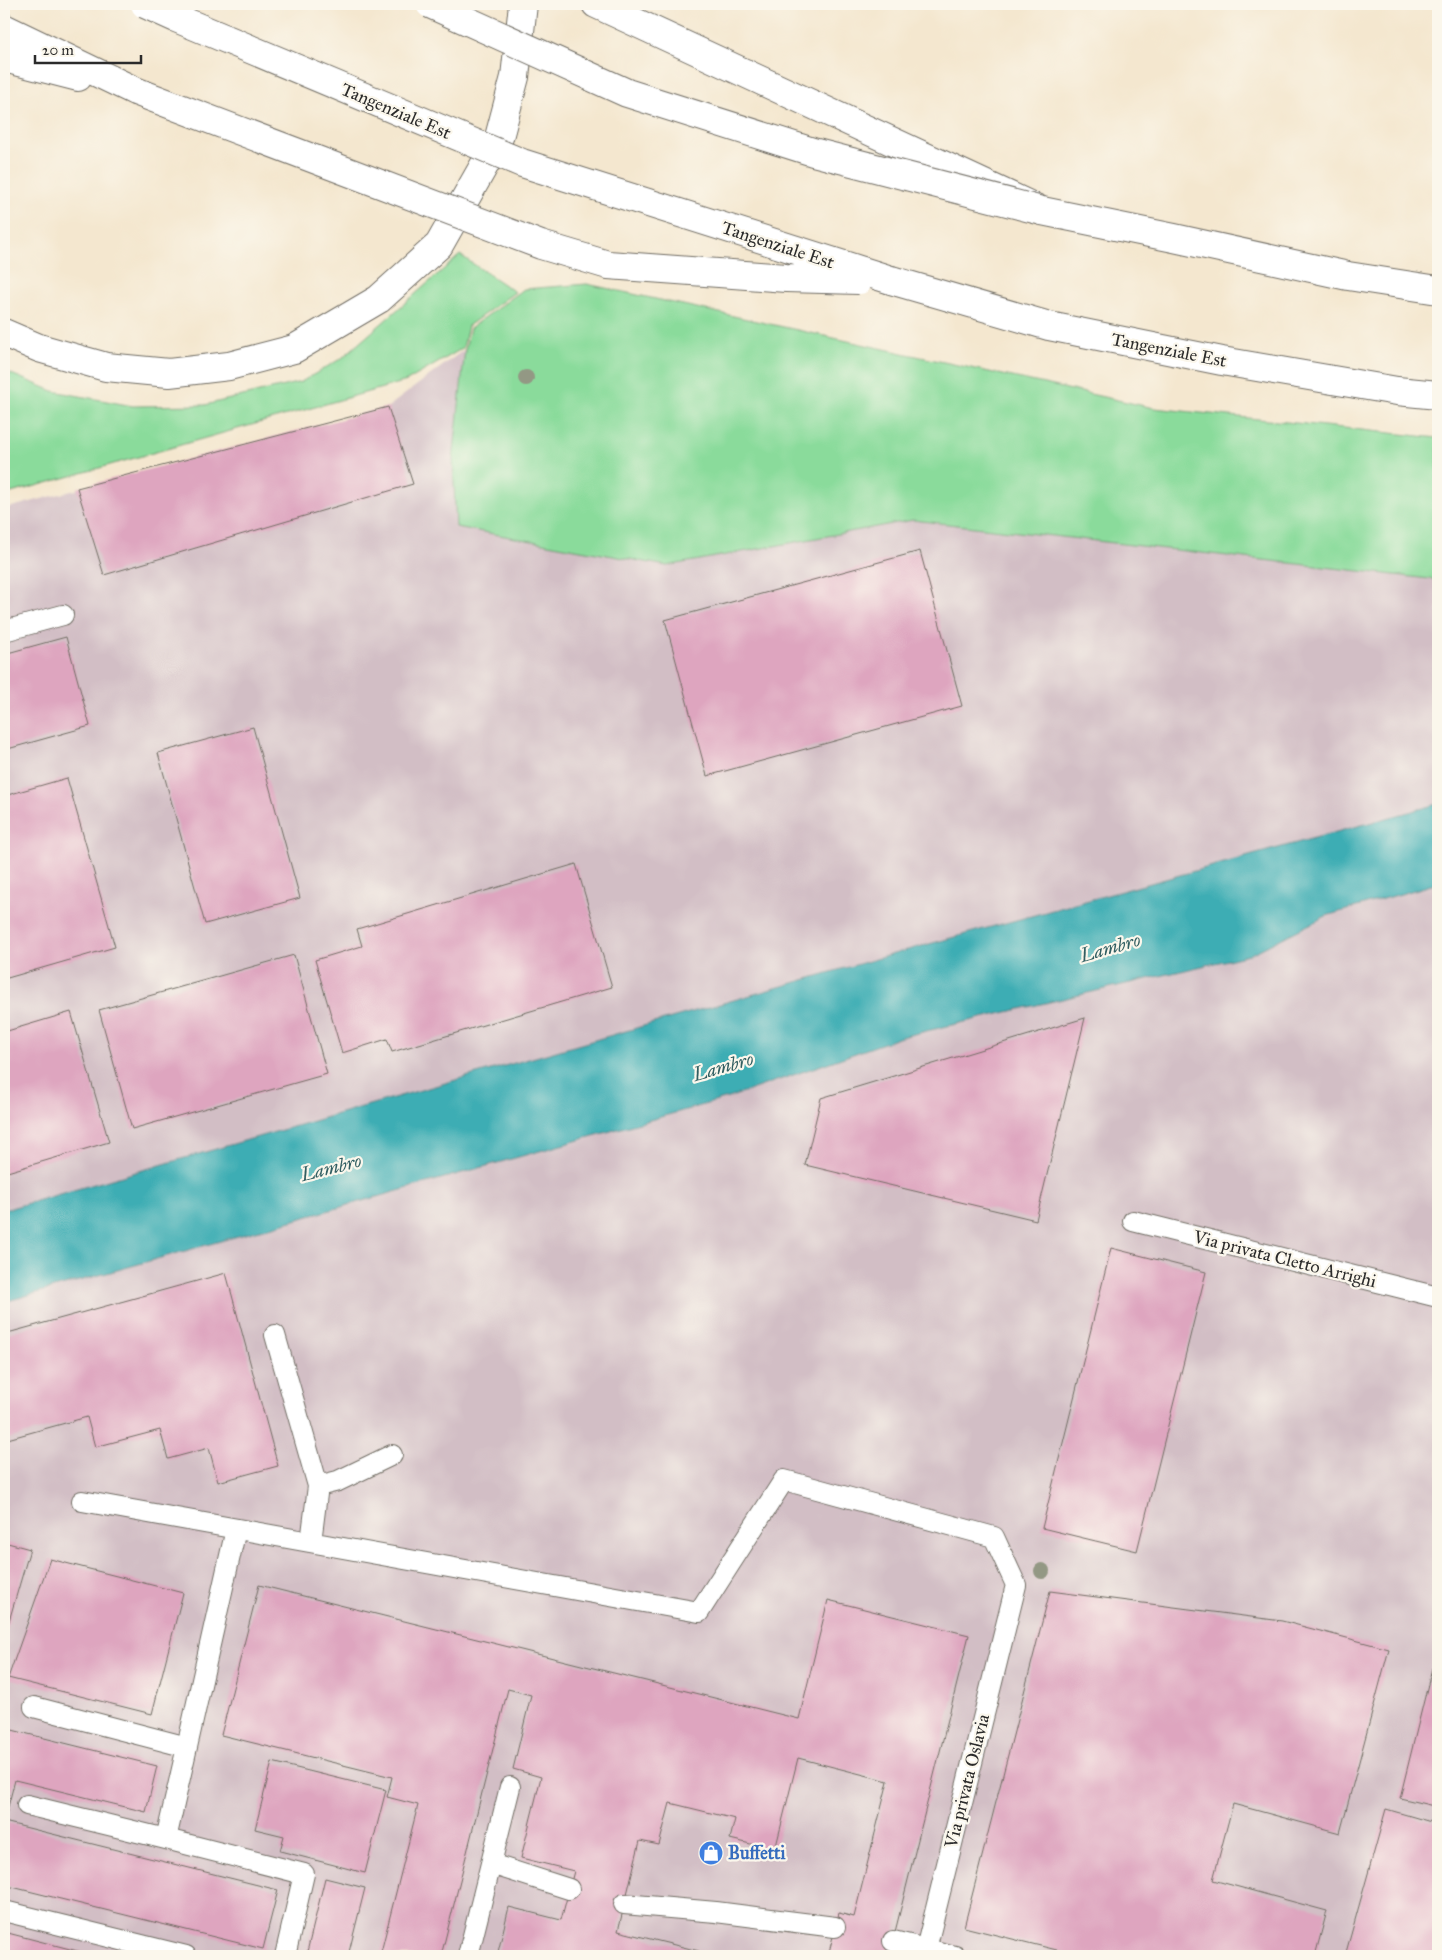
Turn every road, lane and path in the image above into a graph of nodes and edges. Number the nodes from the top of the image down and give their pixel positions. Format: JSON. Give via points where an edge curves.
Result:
{"nodes":[{"id":1,"x":145,"y":4,"type":"edge"},
{"id":2,"x":430,"y":4,"type":"edge"},
{"id":3,"x":523,"y":4,"type":"edge"},
{"id":4,"x":596,"y":4,"type":"edge"},
{"id":5,"x":4,"y":28,"type":"edge"},
{"id":6,"x":4,"y":58,"type":"edge"},
{"id":7,"x":135,"y":91,"type":"junction"},
{"id":8,"x":1042,"y":211,"type":"junction"},
{"id":9,"x":891,"y":280,"type":"junction"},
{"id":10,"x":1438,"y":290,"type":"edge"},
{"id":11,"x":4,"y":333,"type":"edge"},
{"id":12,"x":1438,"y":395,"type":"edge"},
{"id":13,"x":64,"y":615,"type":"dead end"},
{"id":14,"x":4,"y":631,"type":"edge"},
{"id":15,"x":1133,"y":1221,"type":"dead end"},
{"id":16,"x":1438,"y":1297,"type":"edge"},
{"id":17,"x":275,"y":1335,"type":"dead end"},
{"id":18,"x":392,"y":1455,"type":"dead end"},
{"id":19,"x":318,"y":1486,"type":"junction"},
{"id":20,"x":82,"y":1501,"type":"dead end"},
{"id":21,"x":236,"y":1528,"type":"junction"},
{"id":22,"x":311,"y":1542,"type":"junction"},
{"id":23,"x":34,"y":1707,"type":"dead end"},
{"id":24,"x":187,"y":1747,"type":"junction"},
{"id":25,"x":510,"y":1787,"type":"dead end"},
{"id":26,"x":27,"y":1805,"type":"dead end"},
{"id":27,"x":166,"y":1840,"type":"junction"},
{"id":28,"x":491,"y":1864,"type":"junction"},
{"id":29,"x":569,"y":1890,"type":"dead end"},
{"id":30,"x":624,"y":1904,"type":"dead end"},
{"id":31,"x":4,"y":1911,"type":"edge"},
{"id":32,"x":835,"y":1927,"type":"dead end"},
{"id":33,"x":892,"y":1941,"type":"dead end"},
{"id":34,"x":926,"y":1949,"type":"junction"},
{"id":35,"x":186,"y":1956,"type":"edge"},
{"id":36,"x":285,"y":1956,"type":"edge"},
{"id":37,"x":468,"y":1956,"type":"edge"},
{"id":38,"x":955,"y":1956,"type":"edge"}],
"edges":[{"from":1,"to":9,"type":"highway","name":"Tangenziale Est","bridge":true,"via":[[522,163]]},
{"from":2,"to":8,"type":"highway","bridge":true,"via":[[627,93],[813,152]]},
{"from":3,"to":11,"type":"highway","via":[[515,77],[498,141],[439,244],[379,298],[294,349],[229,366],[169,373],[106,367],[39,348]]},
{"from":4,"to":8,"type":"highway","bridge":true},
{"from":5,"to":7,"type":"highway"},
{"from":6,"to":7,"type":"highway"},
{"from":7,"to":9,"type":"highway","bridge":true,"via":[[541,245],[608,265],[786,278]]},
{"from":8,"to":10,"type":"highway","via":[[1348,276]]},
{"from":9,"to":12,"type":"highway","name":"Tangenziale Est","via":[[1049,326],[1222,361]]},
{"from":13,"to":14,"type":"lane"},
{"from":15,"to":16,"type":"lane","name":"Via privata Cletto Arrighi"},
{"from":17,"to":19,"type":"lane"},
{"from":18,"to":19,"type":"lane","via":[[338,1481]]},
{"from":19,"to":22,"type":"lane"},
{"from":20,"to":21,"type":"lane"},
{"from":21,"to":22,"type":"lane"},
{"from":21,"to":24,"type":"lane"},
{"from":22,"to":34,"type":"lane","name":"Via privata Oslavia","via":[[699,1612],[784,1480],[994,1537],[1016,1585]]},
{"from":23,"to":24,"type":"lane"},
{"from":24,"to":27,"type":"lane"},
{"from":25,"to":28,"type":"lane"},
{"from":26,"to":27,"type":"lane"},
{"from":27,"to":36,"type":"lane","via":[[304,1874]]},
{"from":28,"to":29,"type":"lane"},
{"from":28,"to":37,"type":"lane"},
{"from":30,"to":32,"type":"lane"},
{"from":31,"to":35,"type":"lane"},
{"from":33,"to":34,"type":"lane"},
{"from":34,"to":38,"type":"lane"}]}
